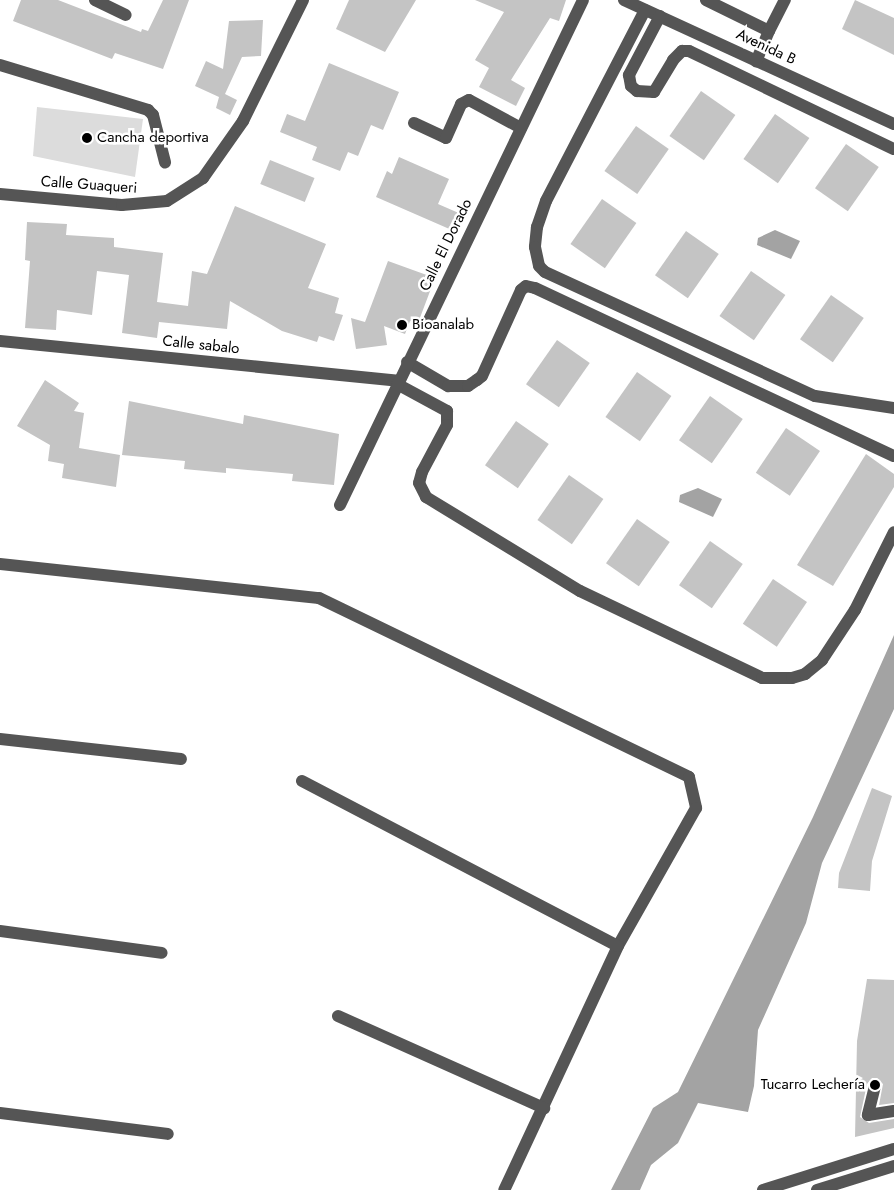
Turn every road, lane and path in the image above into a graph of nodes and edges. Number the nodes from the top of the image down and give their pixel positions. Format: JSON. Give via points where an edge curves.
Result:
{"nodes":[{"id":1,"x":95,"y":0,"type":"edge"},
{"id":2,"x":303,"y":0,"type":"edge"},
{"id":3,"x":582,"y":0,"type":"edge"},
{"id":4,"x":624,"y":0,"type":"edge"},
{"id":5,"x":706,"y":0,"type":"edge"},
{"id":6,"x":785,"y":0,"type":"edge"},
{"id":7,"x":645,"y":10,"type":"junction"},
{"id":8,"x":126,"y":15,"type":"dead end"},
{"id":9,"x":660,"y":16,"type":"junction"},
{"id":10,"x":769,"y":31,"type":"junction"},
{"id":11,"x":756,"y":61,"type":"junction"},
{"id":12,"x":0,"y":65,"type":"edge"},
{"id":13,"x":414,"y":123,"type":"dead end"},
{"id":14,"x":894,"y":124,"type":"edge"},
{"id":15,"x":521,"y":128,"type":"junction"},
{"id":16,"x":894,"y":149,"type":"edge"},
{"id":17,"x":165,"y":162,"type":"dead end"},
{"id":18,"x":0,"y":194,"type":"edge"},
{"id":19,"x":0,"y":341,"type":"edge"},
{"id":20,"x":407,"y":362,"type":"junction"},
{"id":21,"x":398,"y":383,"type":"junction"},
{"id":22,"x":894,"y":408,"type":"edge"},
{"id":23,"x":894,"y":456,"type":"edge"},
{"id":24,"x":340,"y":505,"type":"dead end"},
{"id":25,"x":894,"y":532,"type":"edge"},
{"id":26,"x":0,"y":564,"type":"edge"},
{"id":27,"x":0,"y":739,"type":"edge"},
{"id":28,"x":181,"y":758,"type":"dead end"},
{"id":29,"x":302,"y":781,"type":"dead end"},
{"id":30,"x":0,"y":931,"type":"edge"},
{"id":31,"x":618,"y":946,"type":"junction"},
{"id":32,"x":162,"y":953,"type":"dead end"},
{"id":33,"x":338,"y":1016,"type":"dead end"},
{"id":34,"x":875,"y":1086,"type":"dead end"},
{"id":35,"x":544,"y":1108,"type":"junction"},
{"id":36,"x":894,"y":1111,"type":"edge"},
{"id":37,"x":0,"y":1113,"type":"edge"},
{"id":38,"x":168,"y":1134,"type":"dead end"},
{"id":39,"x":894,"y":1149,"type":"edge"},
{"id":40,"x":894,"y":1166,"type":"edge"},
{"id":41,"x":833,"y":1187,"type":"edge"},
{"id":42,"x":504,"y":1190,"type":"edge"},
{"id":43,"x":763,"y":1190,"type":"edge"},
{"id":44,"x":817,"y":1190,"type":"edge"}],
"edges":[{"from":1,"to":8,"type":"street"},
{"from":2,"to":18,"type":"street","name":"Calle Guaqueri","via":[[242,121],[203,178],[167,201],[122,205]]},
{"from":3,"to":15,"type":"street","name":"Calle El Dorado"},
{"from":4,"to":7,"type":"street","name":"Avenida B"},
{"from":5,"to":10,"type":"street"},
{"from":6,"to":10,"type":"street"},
{"from":7,"to":9,"type":"street","name":"Avenida B"},
{"from":7,"to":22,"type":"street","via":[[546,201],[536,237],[535,255],[540,266],[545,272],[814,396]]},
{"from":9,"to":11,"type":"street","name":"Avenida B"},
{"from":9,"to":16,"type":"street","via":[[629,76],[631,86],[637,92],[654,92],[673,60],[682,51],[689,51]]},
{"from":10,"to":11,"type":"street"},
{"from":11,"to":14,"type":"street","name":"Avenida B"},
{"from":12,"to":17,"type":"street","via":[[148,110]]},
{"from":13,"to":15,"type":"street","via":[[446,138],[461,104],[469,100]]},
{"from":15,"to":20,"type":"street","name":"Calle El Dorado"},
{"from":19,"to":21,"type":"street","name":"Calle sabalo"},
{"from":20,"to":21,"type":"street","name":"Calle El Dorado"},
{"from":20,"to":23,"type":"street","via":[[448,386],[468,386],[482,376],[521,290],[526,286]]},
{"from":21,"to":24,"type":"street","name":"Calle El Dorado"},
{"from":21,"to":25,"type":"street","via":[[447,411],[447,425],[419,483],[426,497],[580,591],[762,678],[792,678],[805,674],[822,660],[855,610]]},
{"from":26,"to":31,"type":"street","via":[[319,598],[689,777],[696,808]]},
{"from":27,"to":28,"type":"street"},
{"from":29,"to":31,"type":"street"},
{"from":30,"to":32,"type":"street"},
{"from":31,"to":35,"type":"street"},
{"from":33,"to":35,"type":"street"},
{"from":34,"to":36,"type":"street","via":[[868,1115]]},
{"from":35,"to":42,"type":"street"},
{"from":37,"to":38,"type":"street"},
{"from":39,"to":43,"type":"street"},
{"from":40,"to":41,"type":"street"},
{"from":41,"to":44,"type":"street"}]}
